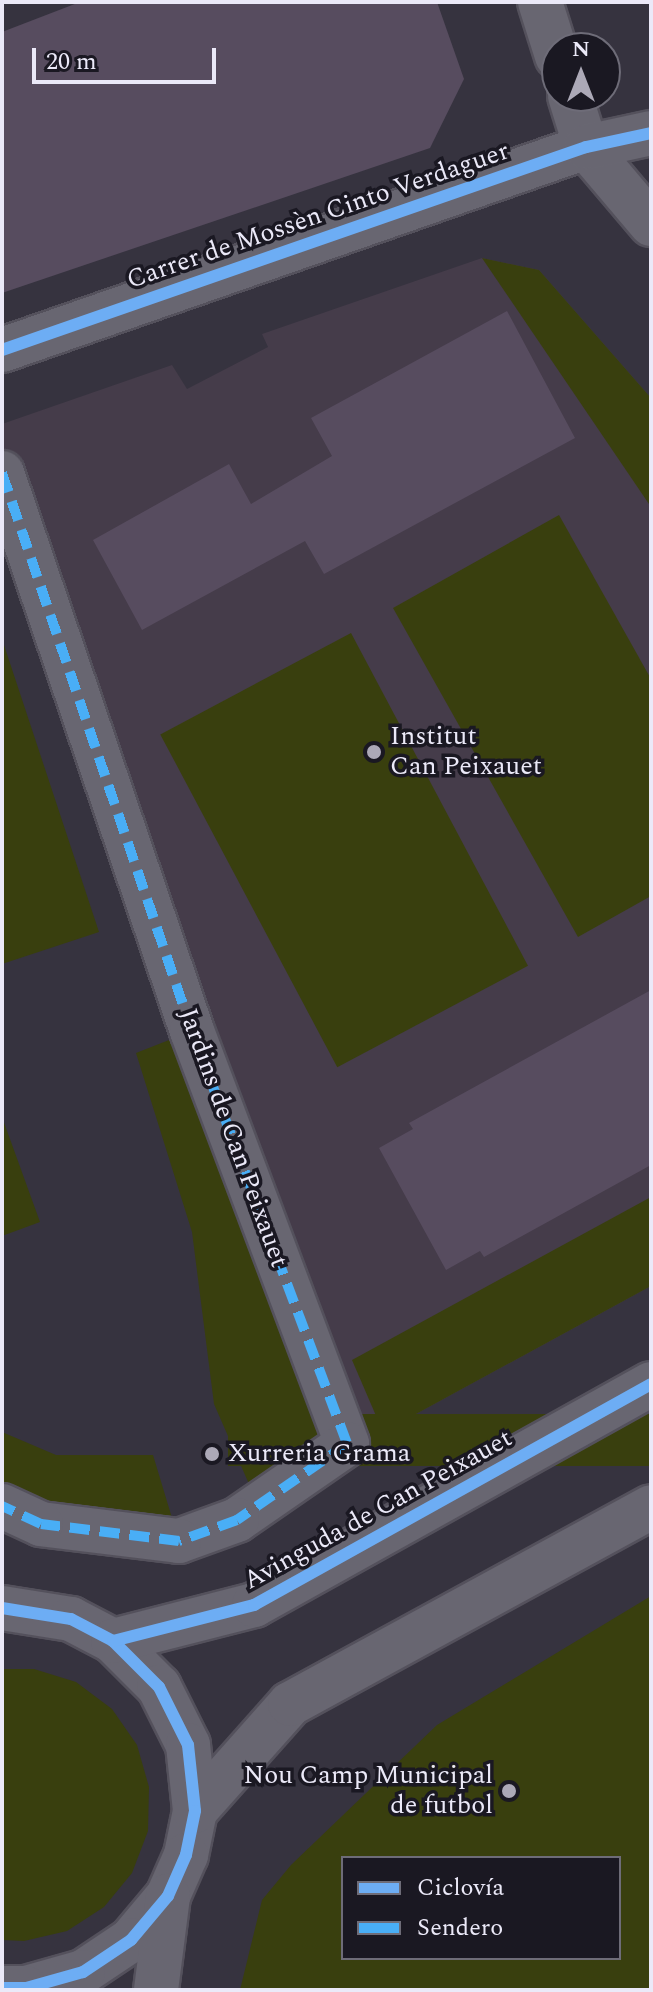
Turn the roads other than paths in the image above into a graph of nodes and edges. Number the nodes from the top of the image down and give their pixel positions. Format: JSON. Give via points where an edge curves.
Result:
{"nodes":[{"id":1,"x":540,"y":2,"type":"edge"},
{"id":2,"x":549,"y":32,"type":"edge"},
{"id":3,"x":575,"y":112,"type":"edge"},
{"id":4,"x":651,"y":133,"type":"edge"},
{"id":5,"x":586,"y":147,"type":"junction"},
{"id":6,"x":651,"y":224,"type":"edge"},
{"id":7,"x":2,"y":350,"type":"edge"},
{"id":8,"x":2,"y":473,"type":"edge"},
{"id":9,"x":651,"y":1384,"type":"edge"},
{"id":10,"x":2,"y":1506,"type":"edge"},
{"id":11,"x":651,"y":1507,"type":"edge"},
{"id":12,"x":9,"y":1604,"type":"edge"},
{"id":13,"x":113,"y":1641,"type":"junction"},
{"id":14,"x":195,"y":1811,"type":"junction"},
{"id":15,"x":168,"y":1896,"type":"junction"},
{"id":16,"x":2,"y":1988,"type":"edge"},
{"id":17,"x":156,"y":1990,"type":"edge"}],
"edges":[{"from":1,"to":2,"type":"street"},
{"from":3,"to":5,"type":"street"},
{"from":4,"to":5,"type":"street","name":"Carrer de Mossèn Cinto Verdaguer"},
{"from":5,"to":6,"type":"street"},
{"from":5,"to":7,"type":"street","name":"Carrer de Mossèn Cinto Verdaguer"},
{"from":8,"to":10,"type":"street","name":"Jardins de Can Peixauet","via":[[192,1031],[347,1444],[237,1520],[179,1541],[41,1524]]},
{"from":9,"to":13,"type":"street","name":"Avinguda de Can Peixauet","via":[[254,1605]]},
{"from":11,"to":14,"type":"street","via":[[290,1704]]},
{"from":12,"to":13,"type":"street","via":[[71,1619]]},
{"from":13,"to":14,"type":"street","via":[[159,1687],[188,1745]]},
{"from":14,"to":15,"type":"street","via":[[186,1855]]},
{"from":15,"to":16,"type":"street","via":[[131,1940],[83,1972],[26,1988]]},
{"from":15,"to":17,"type":"street"}]}
